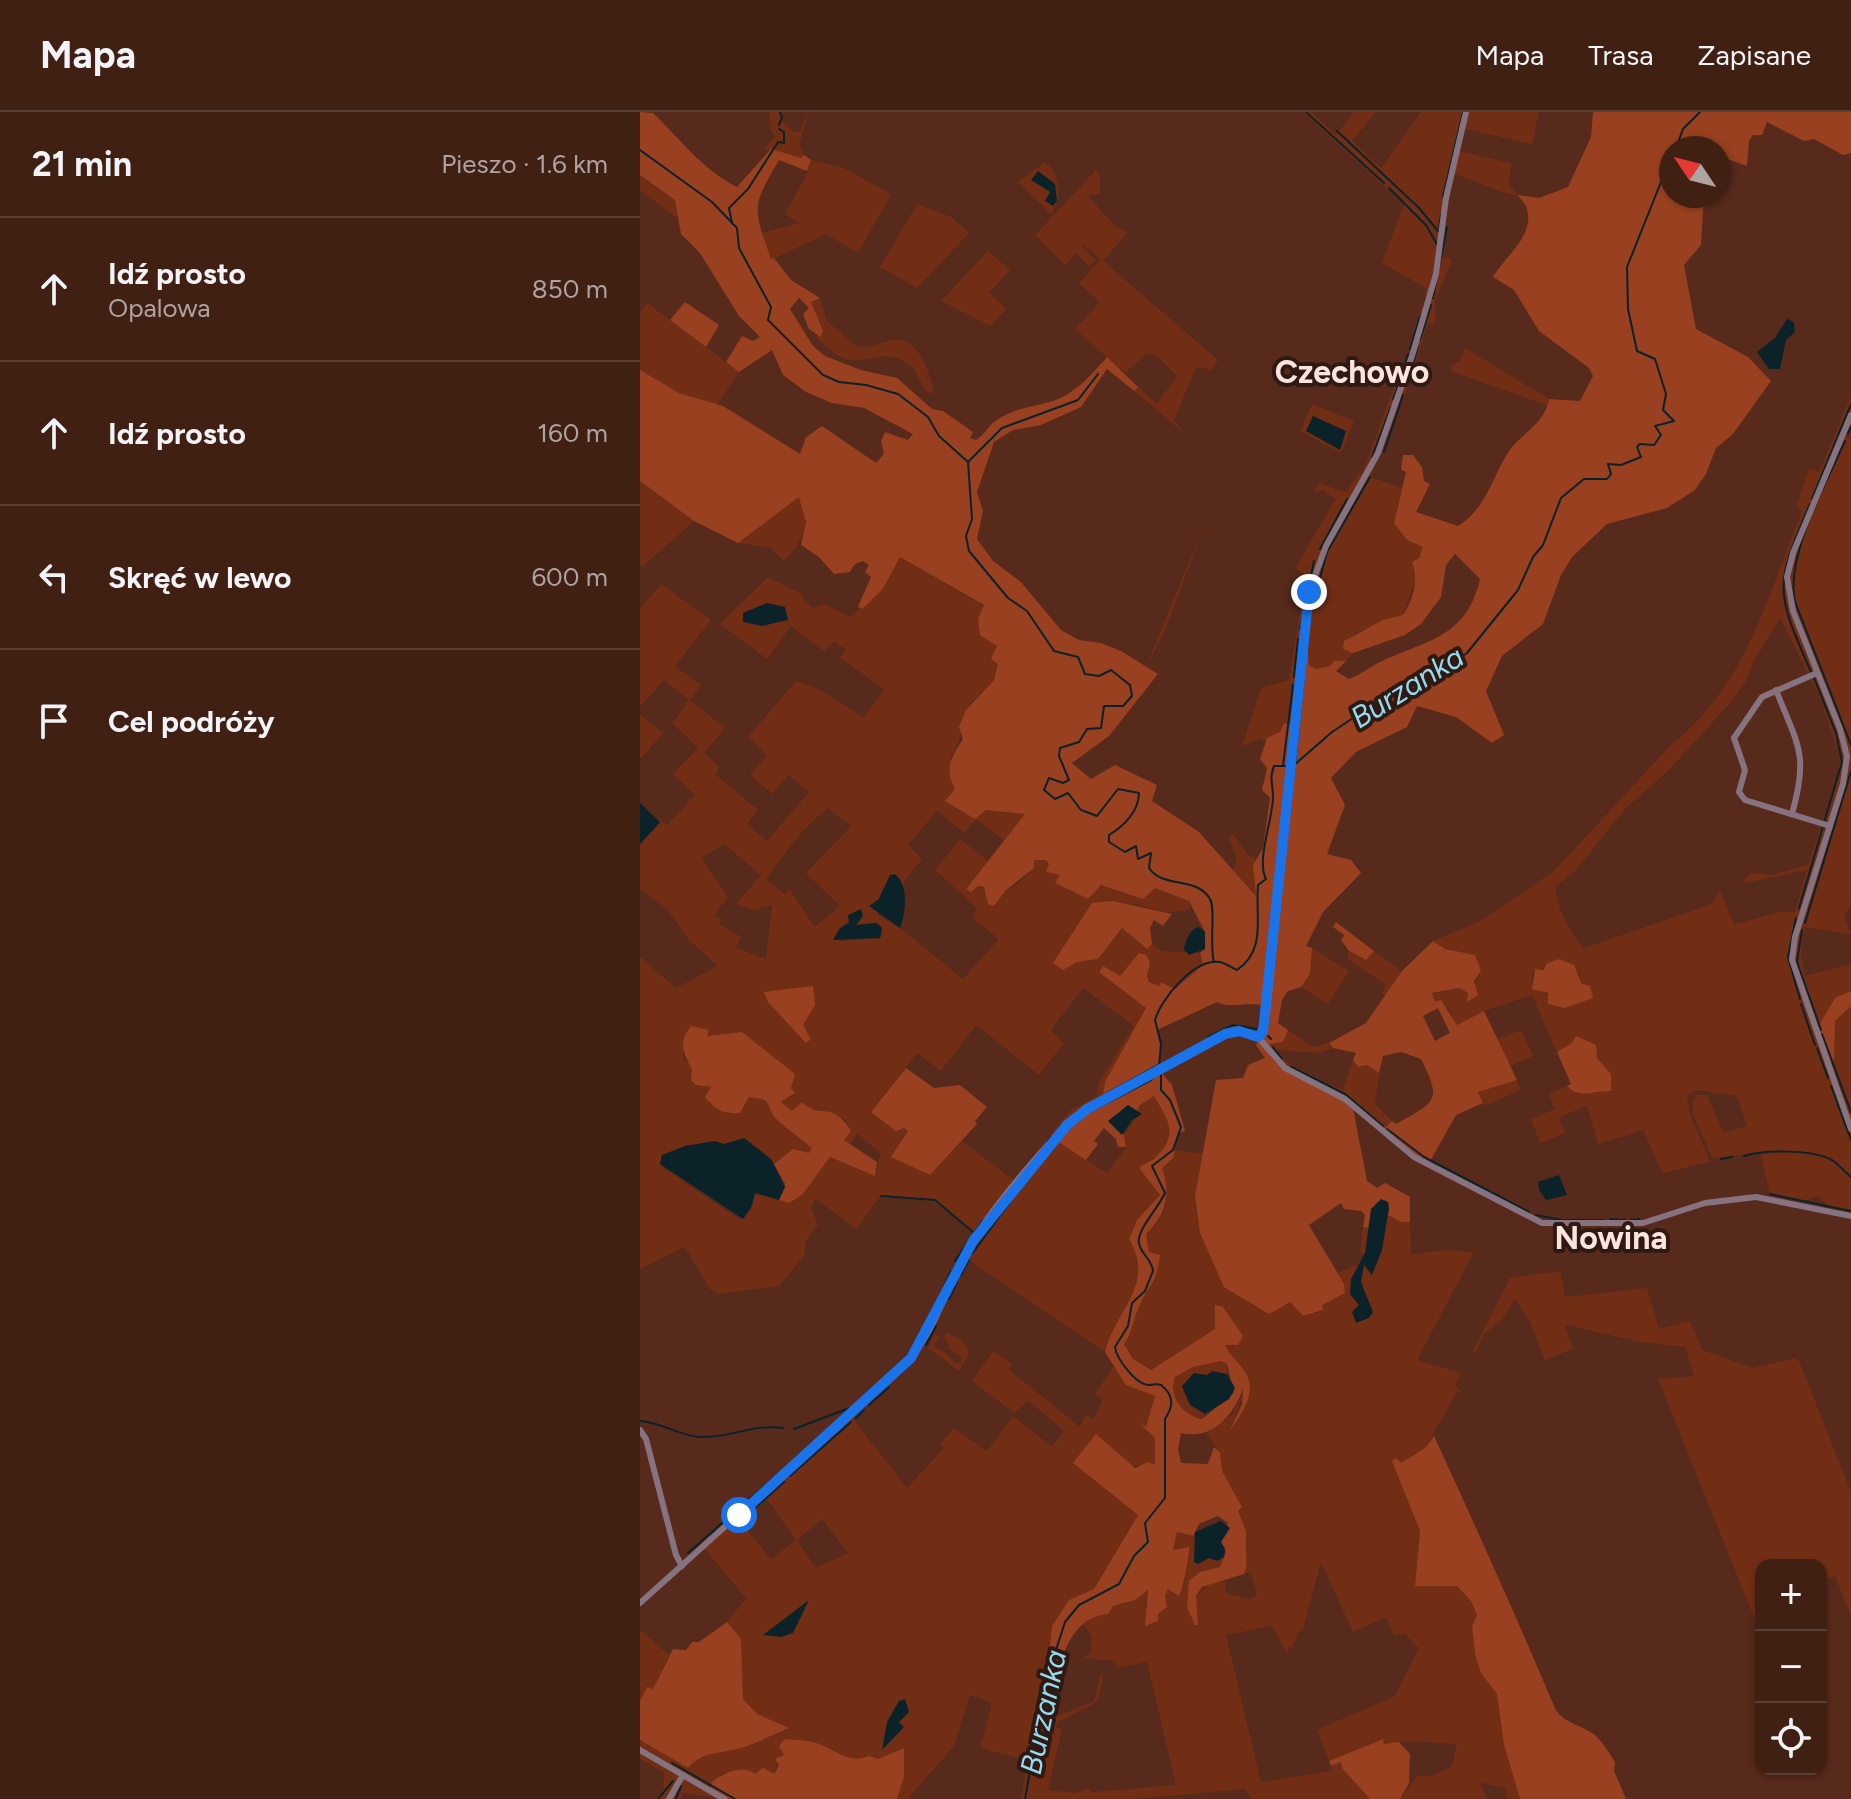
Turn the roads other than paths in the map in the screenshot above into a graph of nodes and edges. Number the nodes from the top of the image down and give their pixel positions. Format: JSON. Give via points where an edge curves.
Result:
{"nodes":[{"id":1,"x":1466,"y":112,"type":"edge"},
{"id":2,"x":1851,"y":415,"type":"edge"},
{"id":3,"x":1817,"y":673,"type":"junction"},
{"id":4,"x":1776,"y":690,"type":"junction"},
{"id":5,"x":1792,"y":814,"type":"junction"},
{"id":6,"x":1830,"y":826,"type":"junction"},
{"id":7,"x":1258,"y":1037,"type":"junction"},
{"id":8,"x":1851,"y":1129,"type":"edge"},
{"id":9,"x":1851,"y":1216,"type":"edge"},
{"id":10,"x":640,"y":1430,"type":"edge"},
{"id":11,"x":682,"y":1566,"type":"junction"},
{"id":12,"x":640,"y":1603,"type":"edge"},
{"id":13,"x":640,"y":1750,"type":"edge"},
{"id":14,"x":683,"y":1775,"type":"junction"},
{"id":15,"x":669,"y":1799,"type":"edge"},
{"id":16,"x":724,"y":1799,"type":"edge"}],
"edges":[{"from":1,"to":7,"type":"street","via":[[1438,263],[1412,356],[1378,453],[1331,536],[1312,582],[1267,1014]]},
{"from":2,"to":3,"type":"street","via":[[1788,573],[1790,602]]},
{"from":3,"to":4,"type":"street"},
{"from":3,"to":6,"type":"street","via":[[1847,756]]},
{"from":4,"to":5,"type":"street","via":[[1802,759]]},
{"from":4,"to":5,"type":"street","via":[[1762,697],[1734,738],[1745,770],[1739,792],[1745,800]]},
{"from":5,"to":6,"type":"street"},
{"from":6,"to":8,"type":"street","via":[[1792,960]]},
{"from":7,"to":9,"type":"street","via":[[1285,1068],[1345,1099],[1414,1157],[1542,1223],[1643,1223],[1705,1203],[1752,1197]]},
{"from":7,"to":11,"type":"street","via":[[1229,1032],[1067,1125],[973,1241],[908,1362]]},
{"from":10,"to":11,"type":"street"},
{"from":11,"to":12,"type":"street"},
{"from":13,"to":14,"type":"street"},
{"from":14,"to":15,"type":"street"},
{"from":14,"to":16,"type":"street"}]}
